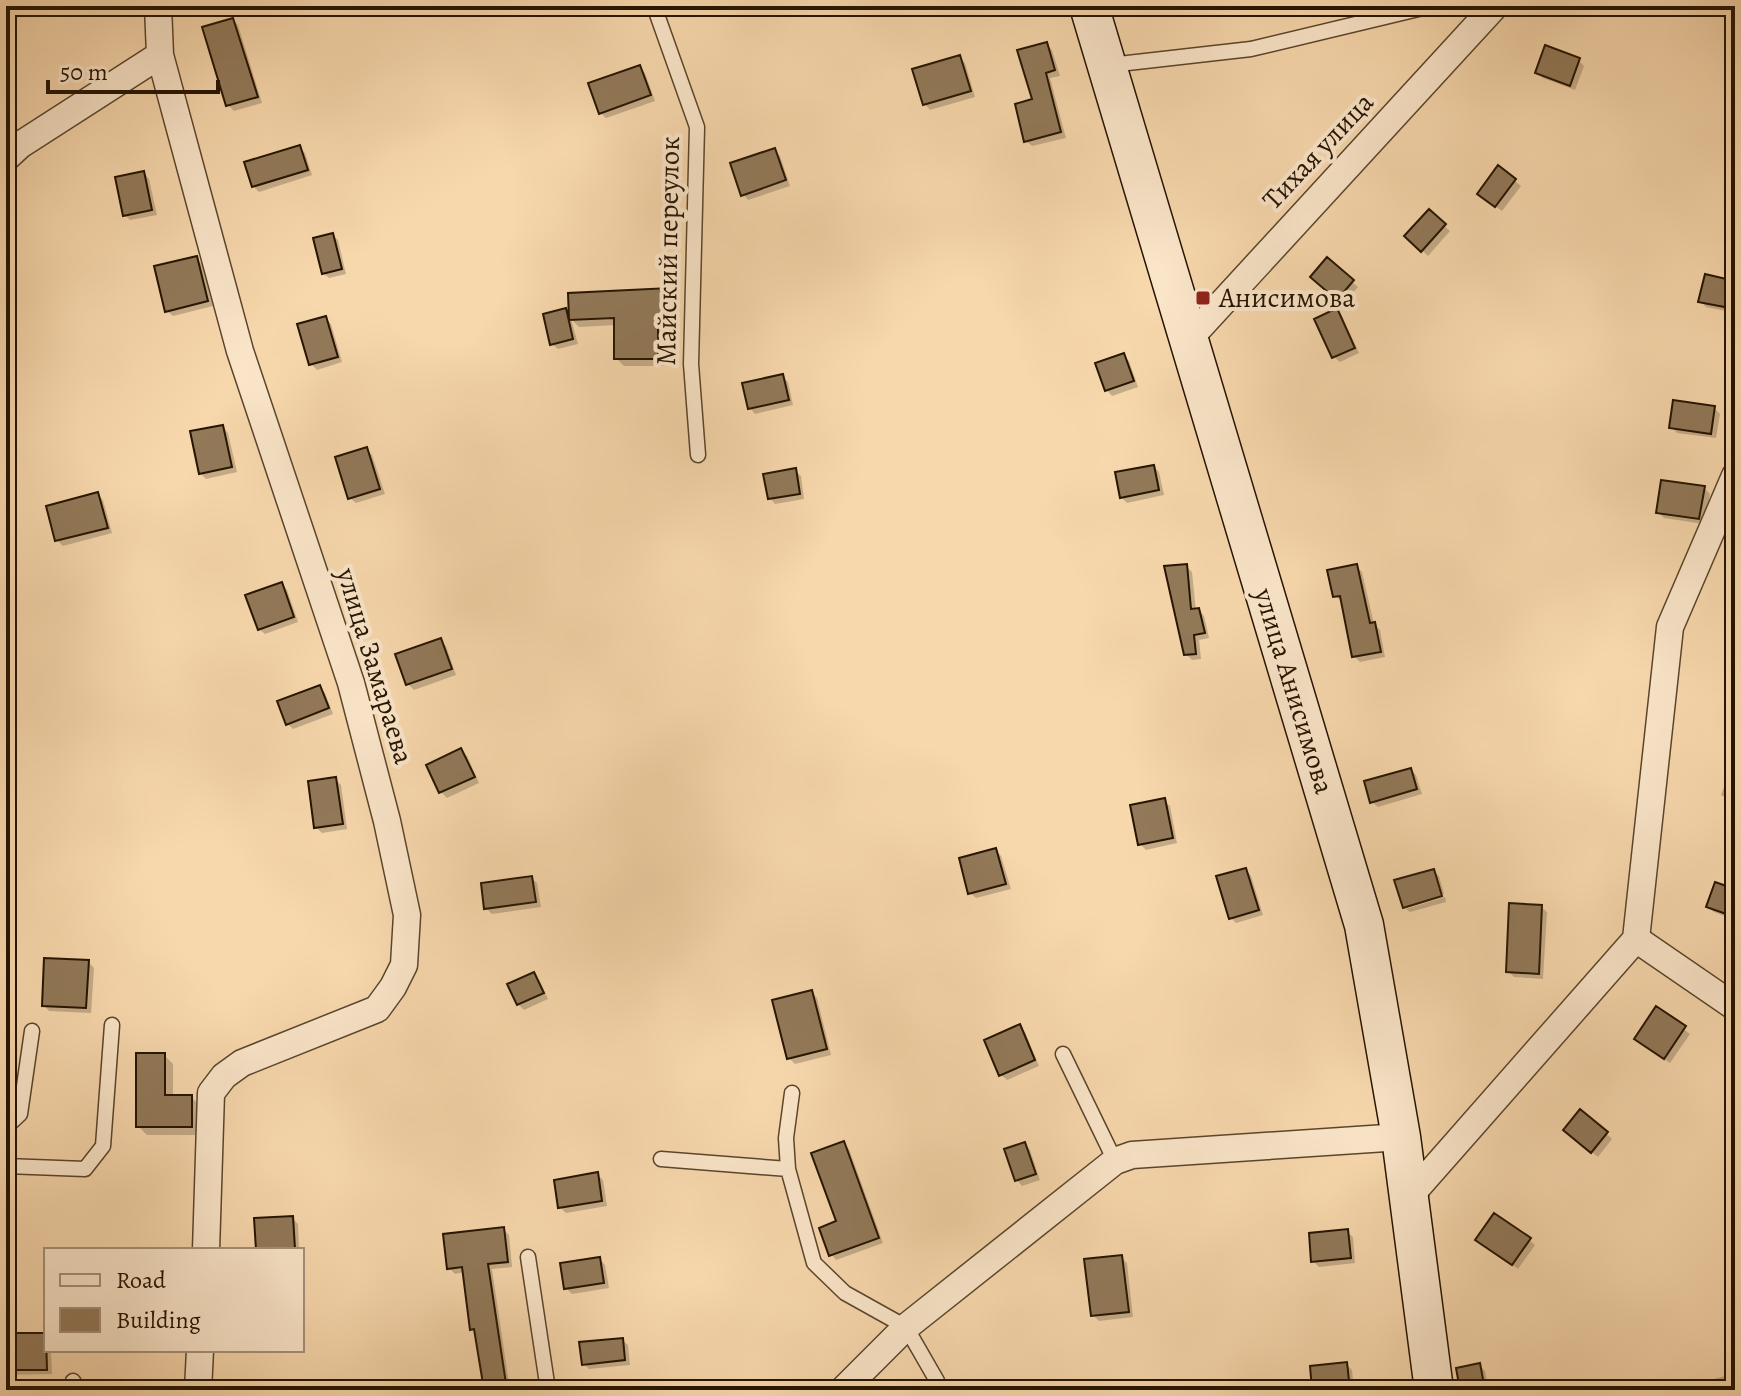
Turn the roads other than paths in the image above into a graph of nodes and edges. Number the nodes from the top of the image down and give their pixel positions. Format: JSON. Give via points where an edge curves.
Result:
{"nodes":[{"id":1,"x":158,"y":6,"type":"edge"},
{"id":2,"x":654,"y":6,"type":"edge"},
{"id":3,"x":1089,"y":6,"type":"edge"},
{"id":4,"x":1431,"y":6,"type":"edge"},
{"id":5,"x":1495,"y":6,"type":"edge"},
{"id":6,"x":160,"y":55,"type":"junction"},
{"id":7,"x":1107,"y":65,"type":"junction"},
{"id":8,"x":6,"y":158,"type":"edge"},
{"id":9,"x":1189,"y":339,"type":"junction"},
{"id":10,"x":698,"y":455,"type":"dead end"},
{"id":11,"x":1735,"y":476,"type":"edge"},
{"id":12,"x":1636,"y":939,"type":"junction"},
{"id":13,"x":1735,"y":1007,"type":"edge"},
{"id":14,"x":112,"y":1025,"type":"dead end"},
{"id":15,"x":32,"y":1031,"type":"dead end"},
{"id":16,"x":1063,"y":1054,"type":"dead end"},
{"id":17,"x":792,"y":1093,"type":"dead end"},
{"id":18,"x":6,"y":1127,"type":"edge"},
{"id":19,"x":1401,"y":1137,"type":"junction"},
{"id":20,"x":661,"y":1159,"type":"dead end"},
{"id":21,"x":1115,"y":1161,"type":"junction"},
{"id":22,"x":6,"y":1166,"type":"edge"},
{"id":23,"x":788,"y":1169,"type":"junction"},
{"id":24,"x":1409,"y":1197,"type":"junction"},
{"id":25,"x":206,"y":1248,"type":"edge"},
{"id":26,"x":528,"y":1257,"type":"dead end"},
{"id":27,"x":906,"y":1327,"type":"junction"},
{"id":28,"x":200,"y":1352,"type":"edge"},
{"id":29,"x":197,"y":1390,"type":"edge"},
{"id":30,"x":548,"y":1390,"type":"edge"},
{"id":31,"x":843,"y":1390,"type":"edge"},
{"id":32,"x":939,"y":1390,"type":"edge"},
{"id":33,"x":1434,"y":1390,"type":"edge"}],
"edges":[{"from":1,"to":6,"type":"street","name":"улица Замараева"},
{"from":2,"to":10,"type":"lane","name":"Майский переулок","via":[[697,127],[691,364]]},
{"from":3,"to":7,"type":"street","name":"улица Анисимова"},
{"from":4,"to":7,"type":"lane","via":[[1251,49]]},
{"from":5,"to":9,"type":"street","name":"Тихая улица"},
{"from":6,"to":8,"type":"street"},
{"from":6,"to":25,"type":"street","name":"улица Замараева","via":[[240,351],[351,683],[407,915],[404,965],[377,1009],[242,1063],[211,1093]]},
{"from":7,"to":9,"type":"street","name":"улица Анисимова"},
{"from":9,"to":19,"type":"street","name":"улица Анисимова","via":[[1364,925]]},
{"from":11,"to":12,"type":"street","via":[[1670,627]]},
{"from":12,"to":13,"type":"street"},
{"from":12,"to":24,"type":"street"},
{"from":14,"to":22,"type":"lane","via":[[103,1146],[85,1169]]},
{"from":15,"to":18,"type":"lane","via":[[20,1114]]},
{"from":16,"to":21,"type":"lane"},
{"from":17,"to":23,"type":"lane"},
{"from":19,"to":21,"type":"street","via":[[1132,1155]]},
{"from":19,"to":24,"type":"street","name":"улица Анисимова"},
{"from":20,"to":23,"type":"lane"},
{"from":21,"to":27,"type":"street"},
{"from":23,"to":27,"type":"lane","via":[[814,1263],[845,1293]]},
{"from":24,"to":33,"type":"street","name":"улица Анисимова"},
{"from":26,"to":30,"type":"lane"},
{"from":27,"to":31,"type":"street"},
{"from":27,"to":32,"type":"lane"},
{"from":28,"to":29,"type":"street"}]}
